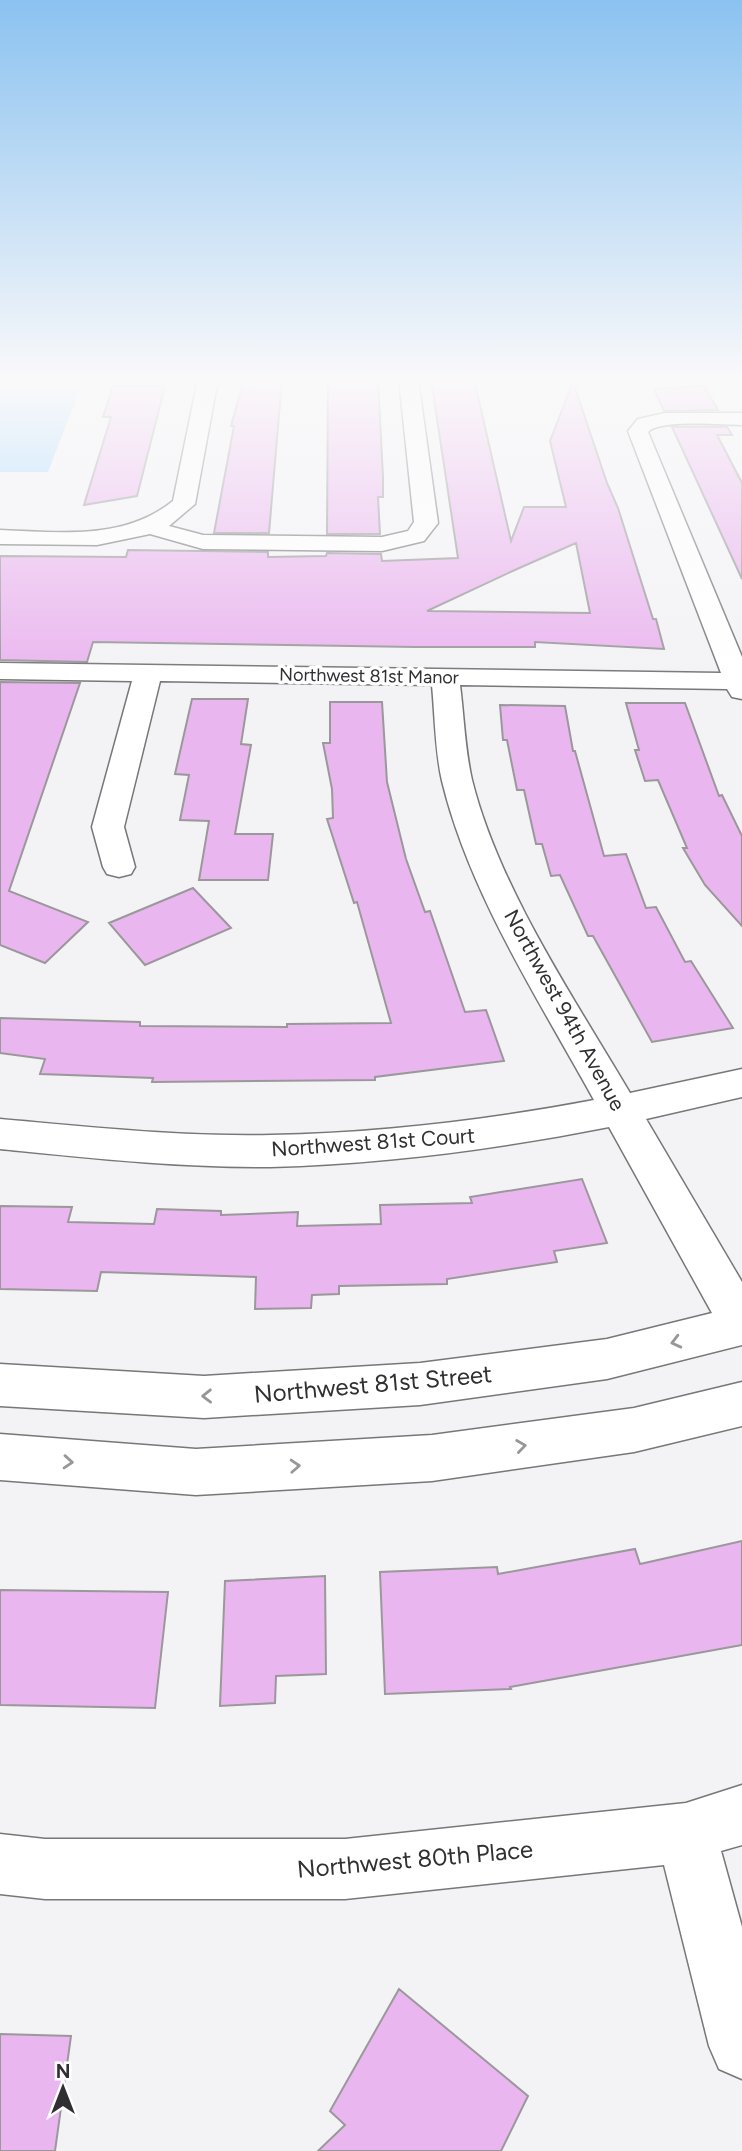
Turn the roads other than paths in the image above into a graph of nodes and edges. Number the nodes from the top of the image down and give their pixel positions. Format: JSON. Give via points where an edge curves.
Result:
{"nodes":[{"id":1,"x":189,"y":479,"type":"edge"},
{"id":2,"x":421,"y":479,"type":"edge"},
{"id":3,"x":657,"y":479,"type":"edge"},
{"id":4,"x":148,"y":526,"type":"junction"},
{"id":5,"x":0,"y":537,"type":"edge"},
{"id":6,"x":0,"y":671,"type":"edge"},
{"id":7,"x":148,"y":674,"type":"junction"},
{"id":8,"x":445,"y":677,"type":"junction"},
{"id":9,"x":740,"y":686,"type":"edge"},
{"id":10,"x":119,"y":867,"type":"dead end"},
{"id":11,"x":742,"y":1083,"type":"edge"},
{"id":12,"x":621,"y":1112,"type":"junction"},
{"id":13,"x":0,"y":1134,"type":"edge"},
{"id":14,"x":742,"y":1324,"type":"edge"},
{"id":15,"x":0,"y":1385,"type":"edge"},
{"id":16,"x":742,"y":1404,"type":"edge"},
{"id":17,"x":0,"y":1457,"type":"edge"},
{"id":18,"x":742,"y":1815,"type":"edge"},
{"id":19,"x":685,"y":1833,"type":"junction"},
{"id":20,"x":0,"y":1864,"type":"edge"},
{"id":21,"x":742,"y":2046,"type":"edge"}],
"edges":[{"from":1,"to":4,"type":"street","via":[[184,504],[170,518]]},
{"from":2,"to":4,"type":"street","via":[[426,523],[416,536],[382,544],[203,542]]},
{"from":3,"to":9,"type":"street"},
{"from":4,"to":5,"type":"street","via":[[86,538]]},
{"from":6,"to":7,"type":"street","name":"Northwest 81st Manor"},
{"from":7,"to":8,"type":"street","name":"Northwest 81st Manor"},
{"from":7,"to":10,"type":"street","via":[[108,827]]},
{"from":8,"to":9,"type":"street","name":"Northwest 81st Manor"},
{"from":8,"to":12,"type":"street","name":"Northwest 94th Avenue","via":[[457,780],[486,866]]},
{"from":11,"to":12,"type":"street","name":"Northwest 81st Court"},
{"from":12,"to":13,"type":"street","name":"Northwest 81st Court","via":[[430,1142],[270,1151],[120,1146]]},
{"from":12,"to":14,"type":"street","name":"Northwest 94th Avenue"},
{"from":14,"to":15,"type":"street","name":"Northwest 81st Street","one_way":true,"via":[[607,1359],[421,1384],[204,1397]]},
{"from":17,"to":16,"type":"street","one_way":true,"via":[[195,1472],[432,1458],[634,1430]]},
{"from":18,"to":19,"type":"street","name":"Northwest 80th Place"},
{"from":19,"to":20,"type":"street","name":"Northwest 80th Place","via":[[345,1869],[45,1869]]},
{"from":19,"to":21,"type":"street"}]}
